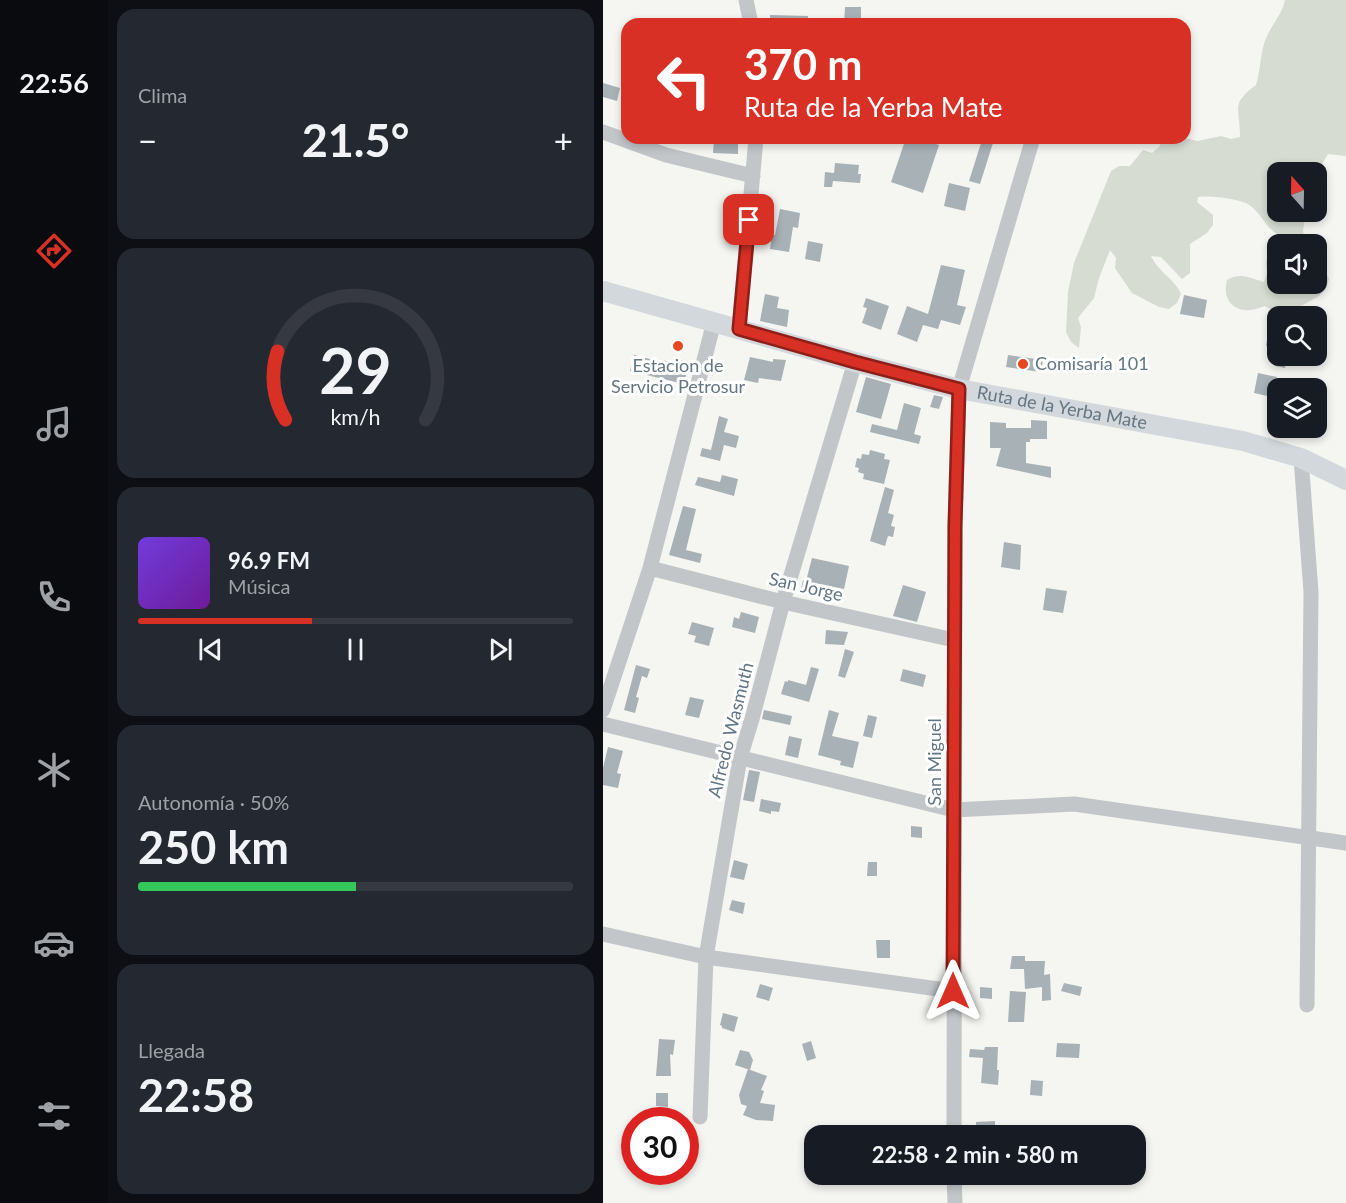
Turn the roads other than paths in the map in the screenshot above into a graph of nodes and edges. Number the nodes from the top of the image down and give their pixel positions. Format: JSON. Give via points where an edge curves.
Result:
{"nodes":[{"id":1,"x":746,"y":0,"type":"edge"},
{"id":2,"x":750,"y":18,"type":"edge"},
{"id":3,"x":603,"y":132,"type":"edge"},
{"id":4,"x":621,"y":139,"type":"edge"},
{"id":5,"x":636,"y":144,"type":"edge"},
{"id":6,"x":756,"y":144,"type":"edge"},
{"id":7,"x":1031,"y":144,"type":"edge"},
{"id":8,"x":753,"y":177,"type":"junction"},
{"id":9,"x":603,"y":291,"type":"edge"},
{"id":10,"x":714,"y":322,"type":"junction"},
{"id":11,"x":739,"y":329,"type":"junction"},
{"id":12,"x":855,"y":362,"type":"junction"},
{"id":13,"x":959,"y":389,"type":"junction"},
{"id":14,"x":1301,"y":458,"type":"junction"},
{"id":15,"x":1346,"y":480,"type":"edge"},
{"id":16,"x":650,"y":568,"type":"junction"},
{"id":17,"x":783,"y":602,"type":"junction"},
{"id":18,"x":954,"y":640,"type":"junction"},
{"id":19,"x":603,"y":710,"type":"edge"},
{"id":20,"x":603,"y":724,"type":"edge"},
{"id":21,"x":740,"y":758,"type":"junction"},
{"id":22,"x":954,"y":810,"type":"junction"},
{"id":23,"x":1309,"y":838,"type":"junction"},
{"id":24,"x":1346,"y":843,"type":"edge"},
{"id":25,"x":603,"y":934,"type":"edge"},
{"id":26,"x":707,"y":957,"type":"junction"},
{"id":27,"x":953,"y":991,"type":"junction"},
{"id":28,"x":1307,"y":1005,"type":"dead end"},
{"id":29,"x":700,"y":1117,"type":"dead end"},
{"id":30,"x":954,"y":1125,"type":"edge"},
{"id":31,"x":954,"y":1185,"type":"edge"},
{"id":32,"x":955,"y":1203,"type":"edge"}],
"edges":[{"from":1,"to":2,"type":"street"},
{"from":3,"to":4,"type":"street"},
{"from":5,"to":8,"type":"street"},
{"from":6,"to":8,"type":"street"},
{"from":7,"to":13,"type":"street","name":"San Miguel"},
{"from":8,"to":11,"type":"street"},
{"from":9,"to":10,"type":"main road","name":"Ruta de la Yerba Mate"},
{"from":10,"to":11,"type":"main road","name":"Ruta de la Yerba Mate"},
{"from":10,"to":16,"type":"street"},
{"from":11,"to":12,"type":"main road","name":"Ruta de la Yerba Mate"},
{"from":12,"to":13,"type":"main road","name":"Ruta de la Yerba Mate"},
{"from":12,"to":17,"type":"street","name":"Alfredo Wasmuth"},
{"from":13,"to":14,"type":"main road","name":"Ruta de la Yerba Mate","via":[[1243,441]]},
{"from":13,"to":18,"type":"street","name":"San Miguel"},
{"from":14,"to":15,"type":"main road","name":"Ruta de la Yerba Mate"},
{"from":14,"to":23,"type":"street","via":[[1311,592]]},
{"from":16,"to":17,"type":"street","name":"San Jorge"},
{"from":16,"to":19,"type":"street"},
{"from":17,"to":18,"type":"street","name":"San Jorge"},
{"from":17,"to":21,"type":"street","name":"Alfredo Wasmuth"},
{"from":18,"to":22,"type":"street","name":"San Miguel"},
{"from":20,"to":21,"type":"street"},
{"from":21,"to":22,"type":"street"},
{"from":21,"to":26,"type":"street","name":"Alfredo Wasmuth"},
{"from":22,"to":23,"type":"street","via":[[1074,804]]},
{"from":22,"to":27,"type":"street","name":"San Miguel"},
{"from":23,"to":24,"type":"street"},
{"from":23,"to":28,"type":"street"},
{"from":25,"to":26,"type":"street"},
{"from":26,"to":27,"type":"street"},
{"from":26,"to":29,"type":"street","name":"Alfredo Wasmuth"},
{"from":27,"to":30,"type":"street","name":"San Miguel"},
{"from":31,"to":32,"type":"street"}]}
